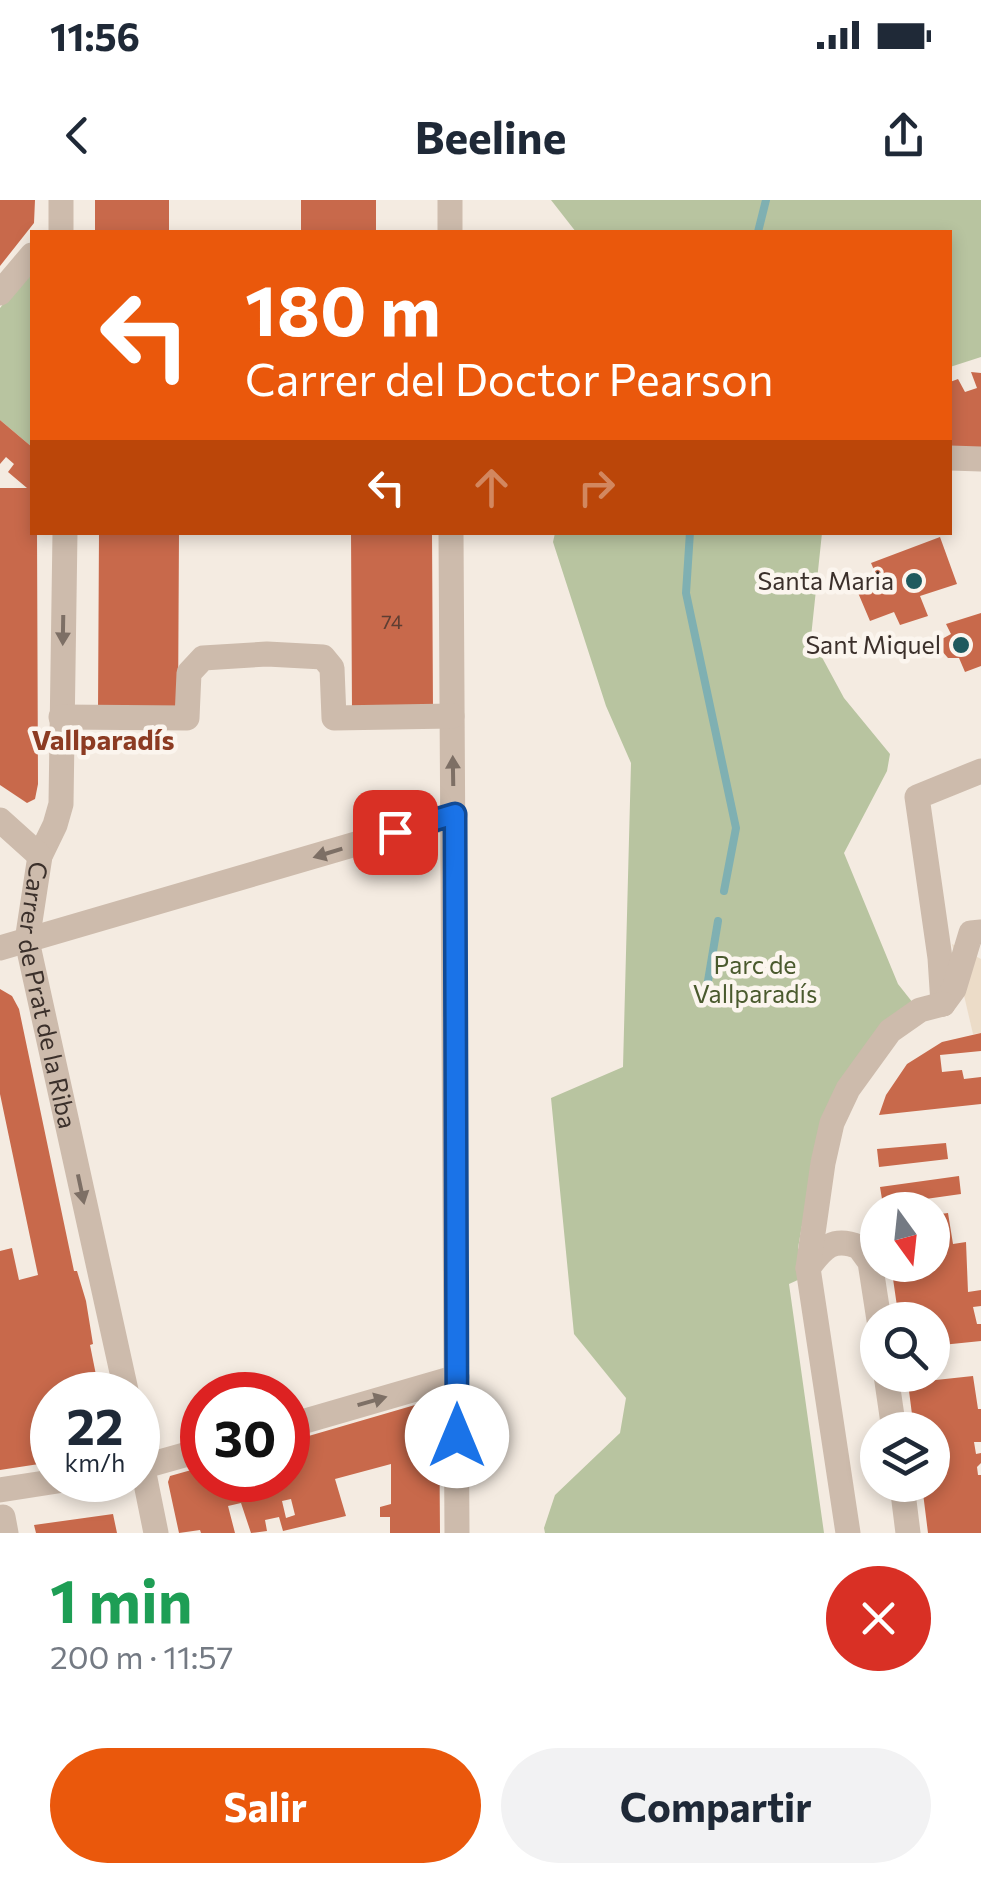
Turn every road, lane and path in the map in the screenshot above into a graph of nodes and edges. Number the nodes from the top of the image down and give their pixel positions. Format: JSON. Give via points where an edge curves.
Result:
{"nodes":[{"id":1,"x":450,"y":200,"type":"edge"},
{"id":2,"x":450,"y":230,"type":"edge"},
{"id":3,"x":30,"y":257,"type":"edge"},
{"id":4,"x":0,"y":293,"type":"edge"},
{"id":5,"x":952,"y":458,"type":"edge"},
{"id":6,"x":981,"y":459,"type":"edge"},
{"id":7,"x":65,"y":535,"type":"edge"},
{"id":8,"x":451,"y":535,"type":"edge"},
{"id":9,"x":452,"y":716,"type":"junction"},
{"id":10,"x":61,"y":717,"type":"junction"},
{"id":11,"x":981,"y":771,"type":"edge"},
{"id":12,"x":455,"y":814,"type":"junction"},
{"id":13,"x":0,"y":820,"type":"edge"},
{"id":14,"x":40,"y":856,"type":"junction"},
{"id":15,"x":981,"y":932,"type":"edge"},
{"id":16,"x":27,"y":940,"type":"junction"},
{"id":17,"x":0,"y":948,"type":"edge"},
{"id":18,"x":944,"y":1004,"type":"junction"},
{"id":19,"x":808,"y":1268,"type":"junction"},
{"id":20,"x":876,"y":1302,"type":"edge"},
{"id":21,"x":122,"y":1372,"type":"edge"},
{"id":22,"x":457,"y":1376,"type":"junction"},
{"id":23,"x":310,"y":1419,"type":"edge"},
{"id":24,"x":30,"y":1485,"type":"edge"},
{"id":25,"x":0,"y":1490,"type":"edge"},
{"id":26,"x":149,"y":1502,"type":"edge"},
{"id":27,"x":904,"y":1502,"type":"edge"},
{"id":28,"x":156,"y":1533,"type":"edge"},
{"id":29,"x":457,"y":1533,"type":"edge"},
{"id":30,"x":848,"y":1533,"type":"edge"},
{"id":31,"x":908,"y":1533,"type":"edge"}],
"edges":[{"from":1,"to":2,"type":"street"},
{"from":3,"to":4,"type":"street"},
{"from":5,"to":6,"type":"street"},
{"from":7,"to":10,"type":"street","name":"Carrer de Prat de la Riba","one_way":true},
{"from":8,"to":9,"type":"street"},
{"from":9,"to":10,"type":"street","via":[[334,718],[332,668],[323,658],[267,654],[204,658],[189,673],[187,718]]},
{"from":12,"to":9,"type":"street","one_way":true},
{"from":10,"to":14,"type":"street","name":"Carrer de Prat de la Riba","via":[[61,804]]},
{"from":11,"to":18,"type":"street","via":[[917,798]]},
{"from":12,"to":16,"type":"street","one_way":true},
{"from":12,"to":22,"type":"street"},
{"from":13,"to":14,"type":"street"},
{"from":14,"to":16,"type":"street","name":"Carrer de Prat de la Riba"},
{"from":15,"to":18,"type":"street","via":[[970,932]]},
{"from":16,"to":17,"type":"street"},
{"from":16,"to":21,"type":"street","name":"Carrer de Prat de la Riba","one_way":true},
{"from":18,"to":19,"type":"street","via":[[920,1010],[890,1032],[848,1089],[823,1163]]},
{"from":19,"to":20,"type":"street","via":[[836,1241],[859,1246],[870,1262]]},
{"from":19,"to":30,"type":"street"},
{"from":23,"to":22,"type":"street","one_way":true},
{"from":22,"to":29,"type":"street"},
{"from":24,"to":25,"type":"street"},
{"from":26,"to":28,"type":"street"},
{"from":27,"to":31,"type":"street"}]}
